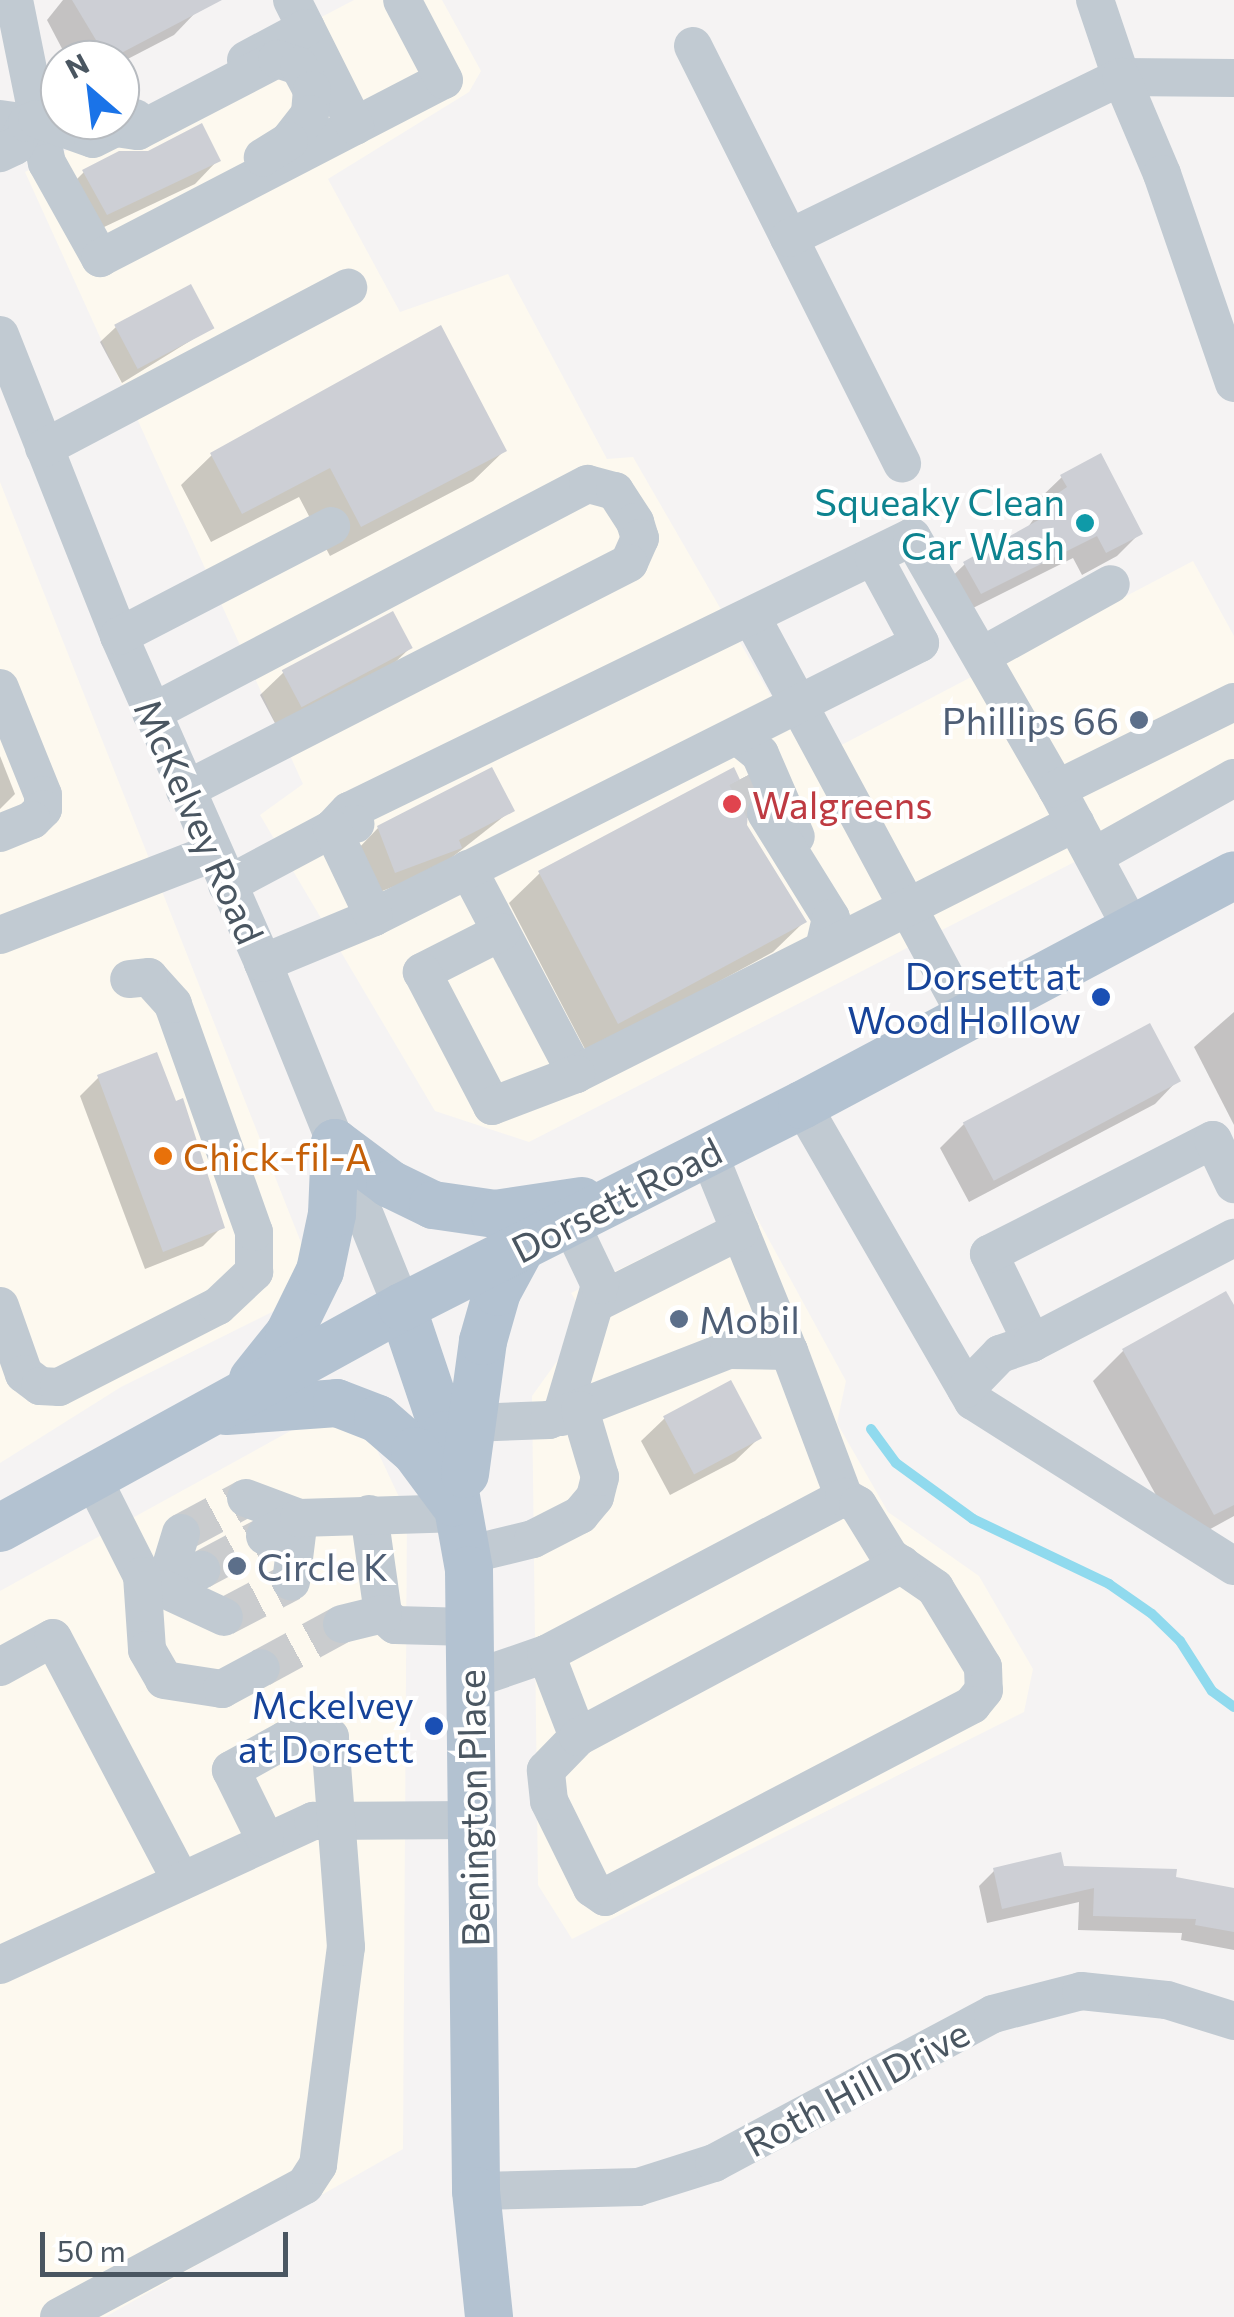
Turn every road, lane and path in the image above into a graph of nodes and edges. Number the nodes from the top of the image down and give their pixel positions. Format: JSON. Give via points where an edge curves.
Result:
{"nodes":[{"id":1,"x":14,"y":0,"type":"edge"},
{"id":2,"x":402,"y":0,"type":"edge"},
{"id":3,"x":1095,"y":0,"type":"edge"},
{"id":4,"x":299,"y":14,"type":"edge"},
{"id":5,"x":693,"y":46,"type":"dead end"},
{"id":6,"x":1121,"y":77,"type":"junction"},
{"id":7,"x":1234,"y":78,"type":"edge"},
{"id":8,"x":140,"y":113,"type":"edge"},
{"id":9,"x":21,"y":120,"type":"edge"},
{"id":10,"x":355,"y":126,"type":"junction"},
{"id":11,"x":140,"y":130,"type":"edge"},
{"id":12,"x":0,"y":152,"type":"edge"},
{"id":13,"x":207,"y":202,"type":"junction"},
{"id":14,"x":790,"y":238,"type":"junction"},
{"id":15,"x":348,"y":288,"type":"dead end"},
{"id":16,"x":0,"y":335,"type":"edge"},
{"id":17,"x":1234,"y":383,"type":"edge"},
{"id":18,"x":44,"y":448,"type":"junction"},
{"id":19,"x":902,"y":464,"type":"dead end"},
{"id":20,"x":331,"y":526,"type":"dead end"},
{"id":21,"x":874,"y":558,"type":"junction"},
{"id":22,"x":1111,"y":584,"type":"dead end"},
{"id":23,"x":752,"y":618,"type":"junction"},
{"id":24,"x":119,"y":636,"type":"junction"},
{"id":25,"x":983,"y":655,"type":"junction"},
{"id":26,"x":0,"y":688,"type":"edge"},
{"id":27,"x":1234,"y":702,"type":"edge"},
{"id":28,"x":800,"y":706,"type":"junction"},
{"id":29,"x":151,"y":713,"type":"junction"},
{"id":30,"x":502,"y":735,"type":"junction"},
{"id":31,"x":739,"y":737,"type":"junction"},
{"id":32,"x":746,"y":776,"type":"tunnel mouth"},
{"id":33,"x":1234,"y":778,"type":"edge"},
{"id":34,"x":1056,"y":788,"type":"junction"},
{"id":35,"x":185,"y":790,"type":"junction"},
{"id":36,"x":766,"y":813,"type":"tunnel mouth"},
{"id":37,"x":332,"y":829,"type":"junction"},
{"id":38,"x":0,"y":832,"type":"edge"},
{"id":39,"x":1085,"y":839,"type":"junction"},
{"id":40,"x":796,"y":854,"type":"junction"},
{"id":41,"x":220,"y":869,"type":"junction"},
{"id":42,"x":468,"y":869,"type":"junction"},
{"id":43,"x":1234,"y":875,"type":"edge"},
{"id":44,"x":908,"y":909,"type":"junction"},
{"id":45,"x":374,"y":917,"type":"junction"},
{"id":46,"x":1132,"y":928,"type":"junction"},
{"id":47,"x":501,"y":932,"type":"junction"},
{"id":48,"x":0,"y":935,"type":"edge"},
{"id":49,"x":824,"y":948,"type":"junction"},
{"id":50,"x":263,"y":963,"type":"junction"},
{"id":51,"x":129,"y":979,"type":"dead end"},
{"id":52,"x":967,"y":1016,"type":"junction"},
{"id":53,"x":576,"y":1074,"type":"junction"},
{"id":54,"x":802,"y":1104,"type":"junction"},
{"id":55,"x":336,"y":1143,"type":"junction"},
{"id":56,"x":708,"y":1152,"type":"junction"},
{"id":57,"x":1234,"y":1184,"type":"edge"},
{"id":58,"x":625,"y":1194,"type":"junction"},
{"id":59,"x":570,"y":1222,"type":"junction"},
{"id":60,"x":740,"y":1231,"type":"junction"},
{"id":61,"x":1234,"y":1238,"type":"edge"},
{"id":62,"x":522,"y":1246,"type":"junction"},
{"id":63,"x":598,"y":1302,"type":"junction"},
{"id":64,"x":0,"y":1306,"type":"edge"},
{"id":65,"x":402,"y":1307,"type":"junction"},
{"id":66,"x":1032,"y":1343,"type":"junction"},
{"id":67,"x":789,"y":1351,"type":"junction"},
{"id":68,"x":966,"y":1389,"type":"junction"},
{"id":69,"x":224,"y":1404,"type":"junction"},
{"id":70,"x":571,"y":1414,"type":"junction"},
{"id":71,"x":469,"y":1423,"type":"junction"},
{"id":72,"x":92,"y":1477,"type":"junction"},
{"id":73,"x":844,"y":1497,"type":"junction"},
{"id":74,"x":246,"y":1498,"type":"dead end"},
{"id":75,"x":368,"y":1514,"type":"junction"},
{"id":76,"x":299,"y":1518,"type":"junction"},
{"id":77,"x":0,"y":1528,"type":"edge"},
{"id":78,"x":180,"y":1533,"type":"tunnel mouth"},
{"id":79,"x":464,"y":1534,"type":"junction"},
{"id":80,"x":265,"y":1536,"type":"tunnel mouth"},
{"id":81,"x":902,"y":1564,"type":"junction"},
{"id":82,"x":1234,"y":1566,"type":"edge"},
{"id":83,"x":200,"y":1570,"type":"tunnel mouth"},
{"id":84,"x":290,"y":1582,"type":"dead end"},
{"id":85,"x":153,"y":1583,"type":"junction"},
{"id":86,"x":383,"y":1614,"type":"junction"},
{"id":87,"x":224,"y":1617,"type":"dead end"},
{"id":88,"x":342,"y":1624,"type":"tunnel mouth"},
{"id":89,"x":470,"y":1627,"type":"junction"},
{"id":90,"x":546,"y":1654,"type":"junction"},
{"id":91,"x":0,"y":1666,"type":"edge"},
{"id":92,"x":261,"y":1668,"type":"tunnel mouth"},
{"id":93,"x":470,"y":1680,"type":"junction"},
{"id":94,"x":578,"y":1736,"type":"junction"},
{"id":95,"x":337,"y":1820,"type":"junction"},
{"id":96,"x":472,"y":1820,"type":"junction"},
{"id":97,"x":264,"y":1839,"type":"junction"},
{"id":98,"x":181,"y":1881,"type":"junction"},
{"id":99,"x":0,"y":1965,"type":"edge"},
{"id":100,"x":1234,"y":2022,"type":"edge"},
{"id":101,"x":476,"y":2191,"type":"junction"},
{"id":102,"x":59,"y":2317,"type":"edge"},
{"id":103,"x":489,"y":2317,"type":"edge"}],
"edges":[{"from":1,"to":9,"type":"street"},
{"from":2,"to":10,"type":"street","via":[[444,80]]},
{"from":3,"to":6,"type":"street"},
{"from":4,"to":8,"type":"street"},
{"from":4,"to":10,"type":"street"},
{"from":5,"to":14,"type":"street"},
{"from":6,"to":7,"type":"street"},
{"from":6,"to":14,"type":"street"},
{"from":6,"to":17,"type":"street"},
{"from":9,"to":12,"type":"street","via":[[15,146]]},
{"from":9,"to":13,"type":"street","via":[[100,258]]},
{"from":10,"to":13,"type":"street"},
{"from":11,"to":13,"type":"street","via":[[277,59],[299,66],[312,90],[310,114],[289,141]]},
{"from":14,"to":19,"type":"street"},
{"from":15,"to":18,"type":"street"},
{"from":16,"to":18,"type":"street","name":"McKelvey Road"},
{"from":18,"to":24,"type":"street","name":"McKelvey Road"},
{"from":20,"to":24,"type":"street"},
{"from":21,"to":23,"type":"street"},
{"from":21,"to":25,"type":"street","via":[[912,537]]},
{"from":21,"to":28,"type":"street","via":[[920,643]]},
{"from":22,"to":25,"type":"street"},
{"from":23,"to":28,"type":"street"},
{"from":23,"to":30,"type":"street","via":[[698,636]]},
{"from":24,"to":29,"type":"street","name":"McKelvey Road"},
{"from":25,"to":34,"type":"street"},
{"from":26,"to":38,"type":"street","via":[[43,795],[43,809],[32,820]]},
{"from":27,"to":34,"type":"street"},
{"from":28,"to":31,"type":"street"},
{"from":28,"to":44,"type":"street"},
{"from":29,"to":35,"type":"street","name":"McKelvey Road"},
{"from":29,"to":35,"type":"street","via":[[588,484],[615,491],[635,522],[640,538],[628,563]]},
{"from":30,"to":37,"type":"street","via":[[349,811]]},
{"from":30,"to":37,"type":"street","via":[[482,767],[376,820]]},
{"from":31,"to":32,"type":"street"},
{"from":31,"to":40,"type":"street","via":[[760,754],[796,825]]},
{"from":31,"to":42,"type":"street"},
{"from":33,"to":39,"type":"street"},
{"from":34,"to":39,"type":"street"},
{"from":35,"to":41,"type":"street","name":"McKelvey Road"},
{"from":36,"to":40,"type":"street"},
{"from":37,"to":41,"type":"street"},
{"from":37,"to":45,"type":"street"},
{"from":39,"to":44,"type":"street"},
{"from":39,"to":46,"type":"street"},
{"from":40,"to":49,"type":"street","via":[[831,918]]},
{"from":41,"to":48,"type":"street"},
{"from":41,"to":50,"type":"street","name":"McKelvey Road"},
{"from":42,"to":45,"type":"street"},
{"from":42,"to":47,"type":"street"},
{"from":43,"to":46,"type":"main road","name":"Dorsett Road"},
{"from":44,"to":49,"type":"street"},
{"from":44,"to":52,"type":"street"},
{"from":45,"to":50,"type":"street"},
{"from":46,"to":52,"type":"main road","name":"Dorsett Road"},
{"from":47,"to":53,"type":"street"},
{"from":47,"to":53,"type":"street","via":[[422,972],[492,1106]]},
{"from":49,"to":53,"type":"street"},
{"from":50,"to":55,"type":"street","name":"McKelvey Road"},
{"from":51,"to":64,"type":"street","via":[[149,977],[172,1004],[254,1232],[254,1272],[218,1306],[59,1387],[40,1386],[24,1374]]},
{"from":52,"to":54,"type":"main road","name":"Dorsett Road"},
{"from":54,"to":56,"type":"main road","name":"Dorsett Road"},
{"from":54,"to":68,"type":"street"},
{"from":55,"to":58,"type":"main road","via":[[390,1184],[434,1205],[495,1214]]},
{"from":55,"to":65,"type":"street","name":"McKelvey Road"},
{"from":55,"to":69,"type":"main road","via":[[320,1271],[289,1334]]},
{"from":56,"to":58,"type":"main road","name":"Dorsett Road"},
{"from":56,"to":60,"type":"street"},
{"from":57,"to":66,"type":"street","via":[[1214,1140],[989,1254]]},
{"from":58,"to":59,"type":"main road","name":"Dorsett Road"},
{"from":59,"to":62,"type":"main road","name":"Dorsett Road"},
{"from":59,"to":63,"type":"street","via":[[599,1276]]},
{"from":60,"to":63,"type":"street"},
{"from":60,"to":67,"type":"street"},
{"from":61,"to":66,"type":"street"},
{"from":62,"to":65,"type":"main road","name":"Dorsett Road"},
{"from":62,"to":71,"type":"main road","via":[[497,1292]]},
{"from":63,"to":70,"type":"street"},
{"from":65,"to":69,"type":"main road","name":"Dorsett Road"},
{"from":65,"to":79,"type":"main road","name":"Benington Place","via":[[445,1435]]},
{"from":66,"to":68,"type":"street","via":[[1000,1354]]},
{"from":67,"to":70,"type":"street","via":[[730,1350]]},
{"from":67,"to":73,"type":"street"},
{"from":68,"to":82,"type":"street","via":[[973,1401]]},
{"from":69,"to":72,"type":"main road","name":"Dorsett Road"},
{"from":69,"to":79,"type":"main road","via":[[337,1403],[378,1419],[414,1451]]},
{"from":70,"to":71,"type":"street"},
{"from":70,"to":79,"type":"street","via":[[600,1477],[580,1515],[533,1539]]},
{"from":71,"to":79,"type":"main road"},
{"from":72,"to":77,"type":"main road","name":"Dorsett Road"},
{"from":72,"to":85,"type":"street"},
{"from":73,"to":81,"type":"street","via":[[858,1505],[890,1557]]},
{"from":73,"to":90,"type":"street"},
{"from":74,"to":76,"type":"street"},
{"from":75,"to":76,"type":"street"},
{"from":75,"to":79,"type":"street"},
{"from":75,"to":86,"type":"street"},
{"from":76,"to":80,"type":"street"},
{"from":76,"to":84,"type":"street"},
{"from":78,"to":85,"type":"street"},
{"from":79,"to":89,"type":"main road","name":"Benington Place"},
{"from":81,"to":94,"type":"street"},
{"from":81,"to":94,"type":"street","via":[[935,1588],[983,1666],[984,1690],[972,1705],[606,1896],[592,1888],[549,1800],[546,1770]]},
{"from":83,"to":85,"type":"street"},
{"from":85,"to":87,"type":"street"},
{"from":85,"to":92,"type":"street","via":[[148,1650],[164,1680],[222,1690]]},
{"from":86,"to":88,"type":"street"},
{"from":86,"to":89,"type":"street","via":[[395,1625]]},
{"from":89,"to":93,"type":"main road","name":"Benington Place"},
{"from":90,"to":93,"type":"street"},
{"from":90,"to":94,"type":"street"},
{"from":91,"to":98,"type":"street","via":[[53,1638]]},
{"from":93,"to":96,"type":"main road","name":"Benington Place"},
{"from":95,"to":96,"type":"street"},
{"from":95,"to":97,"type":"street","via":[[313,1820]]},
{"from":95,"to":97,"type":"street","via":[[330,1737],[285,1740],[230,1770]]},
{"from":95,"to":102,"type":"street","via":[[346,1946],[318,2166],[306,2185]]},
{"from":96,"to":101,"type":"main road","name":"Benington Place"},
{"from":97,"to":98,"type":"street"},
{"from":98,"to":99,"type":"street"},
{"from":100,"to":101,"type":"street","name":"Roth Hill Drive","via":[[1167,2000],[1082,1992],[993,2014],[714,2163],[638,2188]]},
{"from":101,"to":103,"type":"main road","name":"Benington Place"}]}
